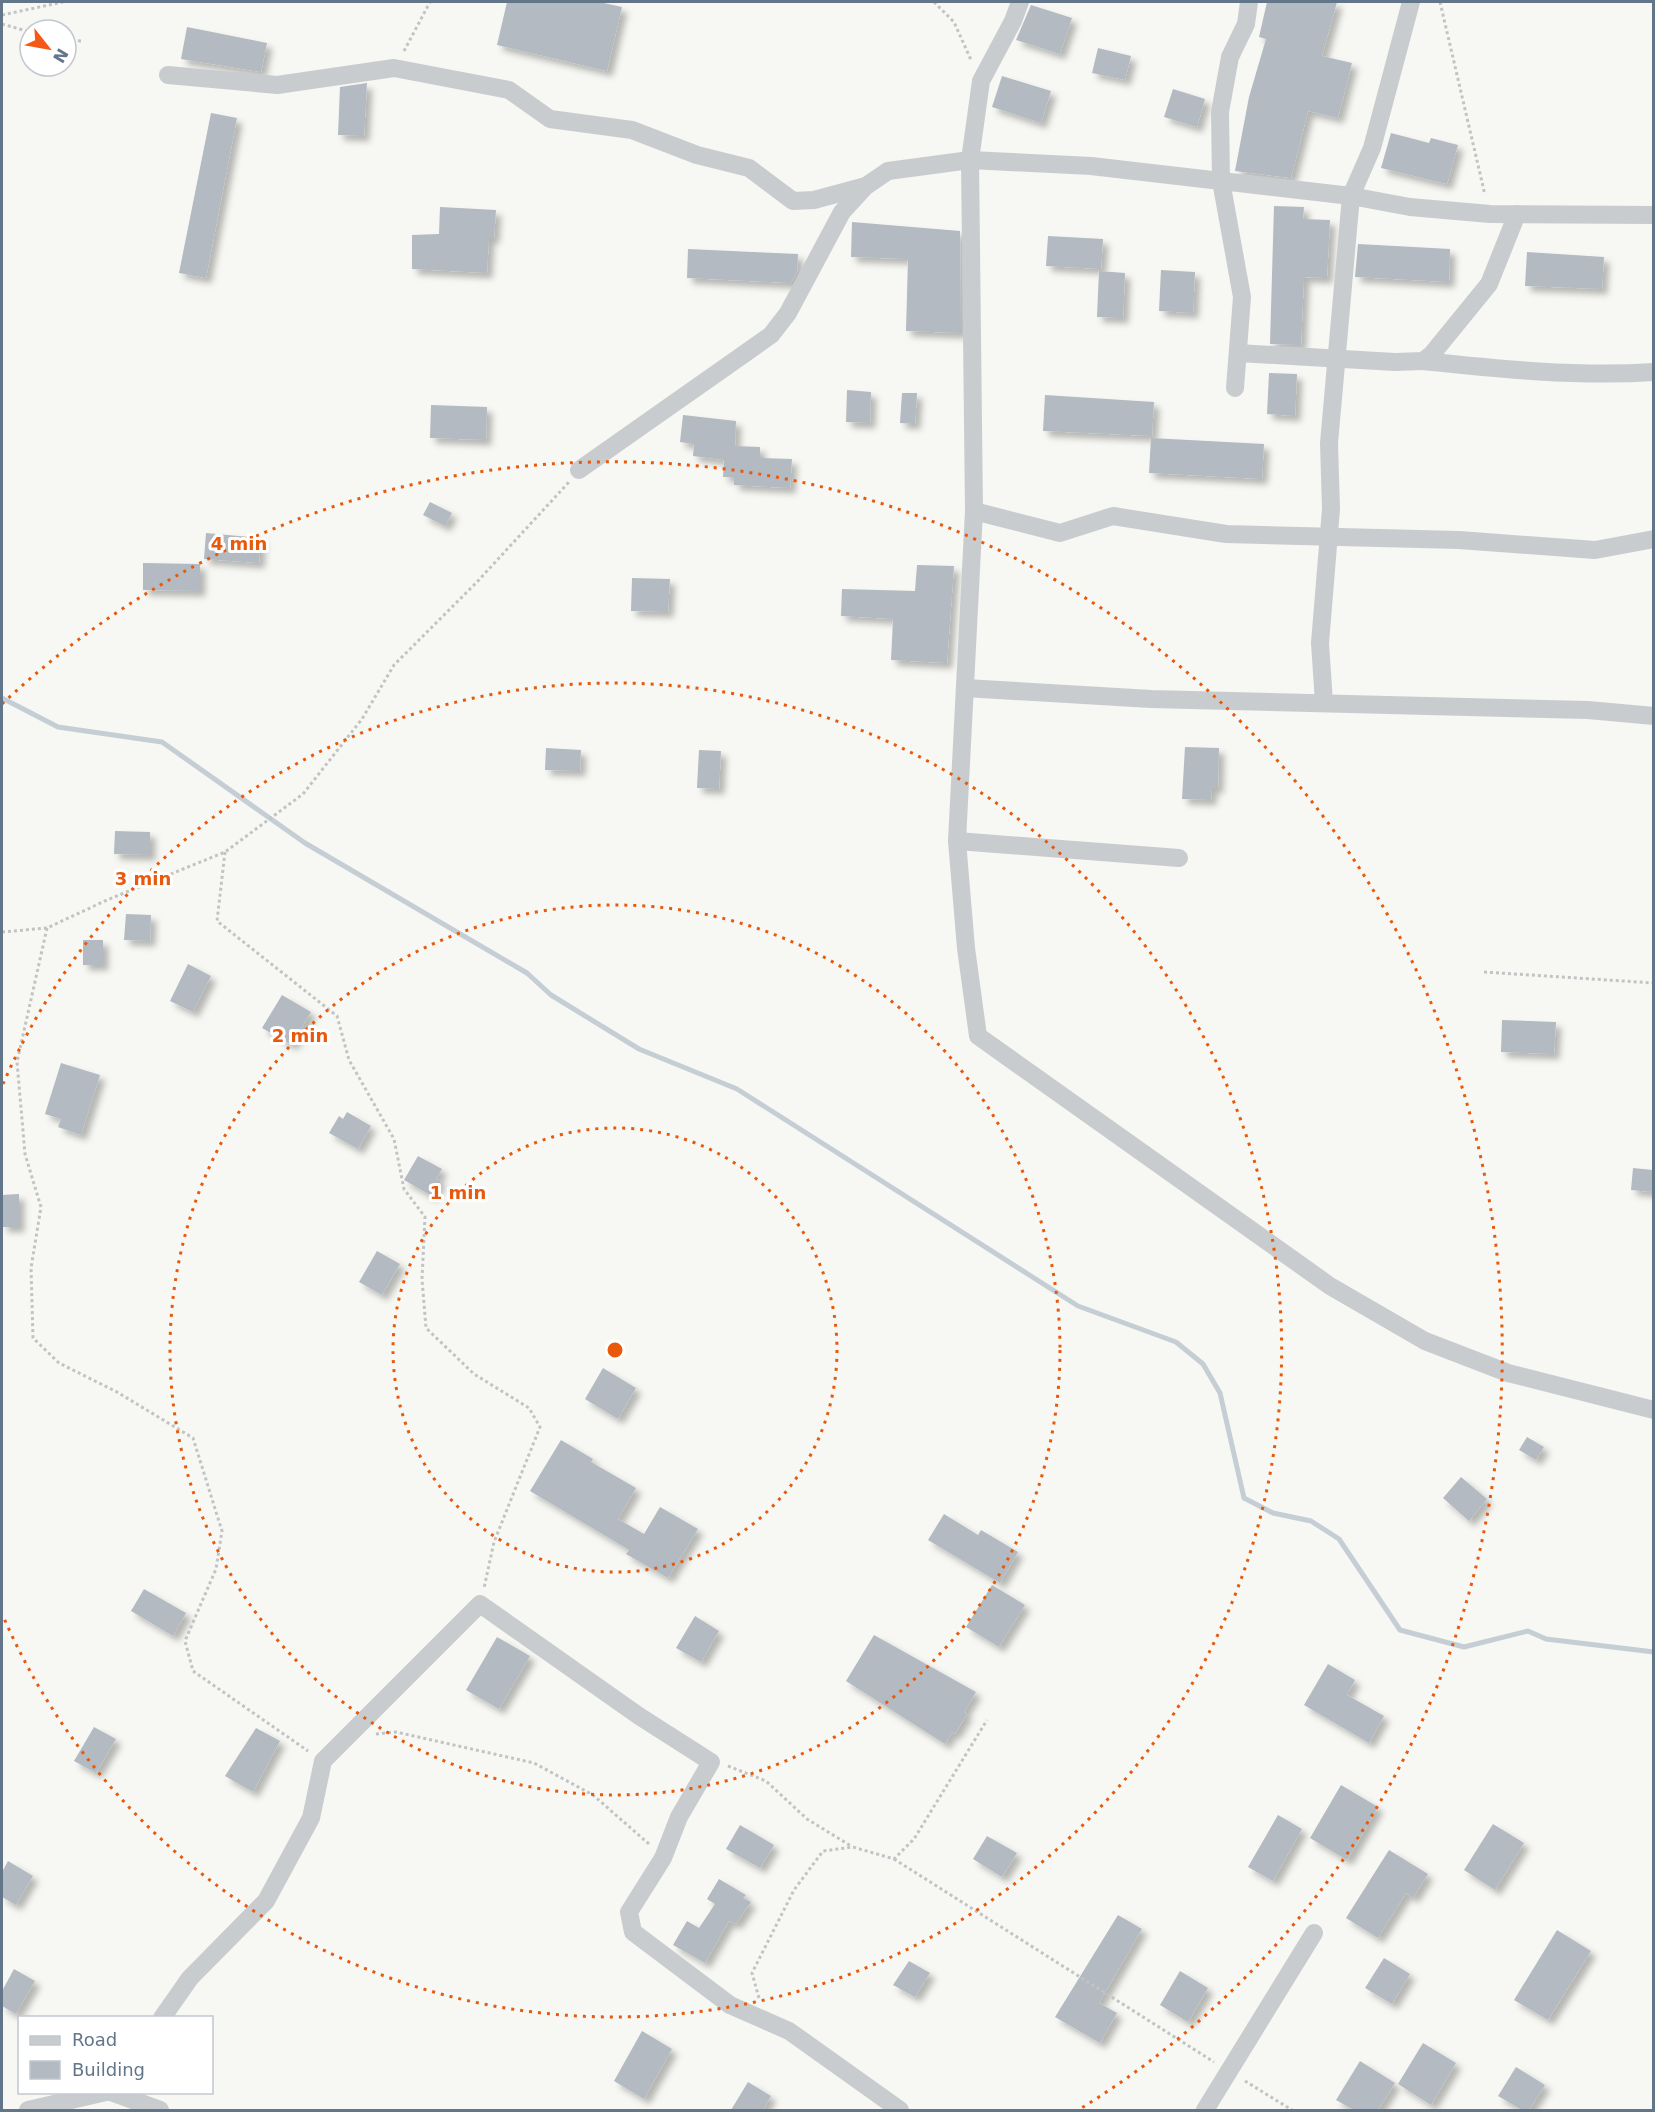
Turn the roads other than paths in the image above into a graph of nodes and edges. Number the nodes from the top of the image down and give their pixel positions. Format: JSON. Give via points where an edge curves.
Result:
{"nodes":[{"id":1,"x":1020,"y":2,"type":"edge"},
{"id":2,"x":1249,"y":2,"type":"edge"},
{"id":3,"x":1411,"y":2,"type":"edge"},
{"id":4,"x":168,"y":75,"type":"dead end"},
{"id":5,"x":970,"y":160,"type":"junction"},
{"id":6,"x":1221,"y":181,"type":"junction"},
{"id":7,"x":866,"y":186,"type":"junction"},
{"id":8,"x":1351,"y":196,"type":"junction"},
{"id":9,"x":1517,"y":214,"type":"junction"},
{"id":10,"x":1653,"y":215,"type":"edge"},
{"id":11,"x":1238,"y":353,"type":"junction"},
{"id":12,"x":1336,"y":358,"type":"junction"},
{"id":13,"x":1423,"y":361,"type":"junction"},
{"id":14,"x":1653,"y":372,"type":"edge"},
{"id":15,"x":1235,"y":388,"type":"dead end"},
{"id":16,"x":579,"y":470,"type":"road end"},
{"id":17,"x":974,"y":511,"type":"junction"},
{"id":18,"x":1327,"y":537,"type":"junction"},
{"id":19,"x":1653,"y":539,"type":"edge"},
{"id":20,"x":965,"y":688,"type":"junction"},
{"id":21,"x":1324,"y":703,"type":"junction"},
{"id":22,"x":1653,"y":716,"type":"edge"},
{"id":23,"x":957,"y":841,"type":"junction"},
{"id":24,"x":1179,"y":858,"type":"dead end"},
{"id":25,"x":1653,"y":1410,"type":"edge"},
{"id":26,"x":1314,"y":1933,"type":"dead end"},
{"id":27,"x":163,"y":2016,"type":"edge"},
{"id":28,"x":114,"y":2094,"type":"edge"},
{"id":29,"x":87,"y":2096,"type":"edge"},
{"id":30,"x":27,"y":2110,"type":"edge"},
{"id":31,"x":160,"y":2110,"type":"edge"},
{"id":32,"x":900,"y":2110,"type":"edge"},
{"id":33,"x":1205,"y":2110,"type":"edge"}],
"edges":[{"from":1,"to":5,"type":"street","via":[[1014,21],[981,81]]},
{"from":2,"to":6,"type":"street","via":[[1246,24],[1230,57],[1220,112]]},
{"from":3,"to":8,"type":"street","via":[[1372,148]]},
{"from":4,"to":7,"type":"street","via":[[278,85],[394,68],[509,90],[550,119],[632,130],[749,168],[793,201],[814,200]]},
{"from":5,"to":6,"type":"street","via":[[1091,166]]},
{"from":5,"to":7,"type":"street","via":[[888,171]]},
{"from":5,"to":17,"type":"street"},
{"from":6,"to":8,"type":"street"},
{"from":6,"to":11,"type":"street","via":[[1242,297]]},
{"from":7,"to":16,"type":"street","via":[[842,212],[788,313],[771,335]]},
{"from":8,"to":9,"type":"street","via":[[1410,207]]},
{"from":8,"to":12,"type":"street"},
{"from":9,"to":10,"type":"street"},
{"from":9,"to":13,"type":"street","via":[[1489,284]]},
{"from":11,"to":12,"type":"street"},
{"from":11,"to":15,"type":"street"},
{"from":12,"to":13,"type":"street"},
{"from":12,"to":18,"type":"street"},
{"from":13,"to":14,"type":"street","via":[[1605,375]]},
{"from":17,"to":18,"type":"street","via":[[1060,533],[1113,516],[1226,534]]},
{"from":17,"to":20,"type":"street"},
{"from":18,"to":19,"type":"street","via":[[1460,540],[1595,550]]},
{"from":18,"to":21,"type":"street","via":[[1320,643]]},
{"from":20,"to":21,"type":"street","via":[[1151,699]]},
{"from":20,"to":23,"type":"street"},
{"from":21,"to":22,"type":"street","via":[[1588,710]]},
{"from":23,"to":24,"type":"street"},
{"from":23,"to":25,"type":"street","via":[[978,1036],[1329,1286],[1425,1341],[1508,1373]]},
{"from":26,"to":33,"type":"street"},
{"from":27,"to":32,"type":"street","via":[[190,1978],[267,1901],[311,1818],[324,1761],[480,1604],[711,1762],[679,1817],[663,1858],[629,1912],[633,1932],[730,2005],[789,2031]]},
{"from":28,"to":31,"type":"street"},
{"from":29,"to":30,"type":"street"}]}
